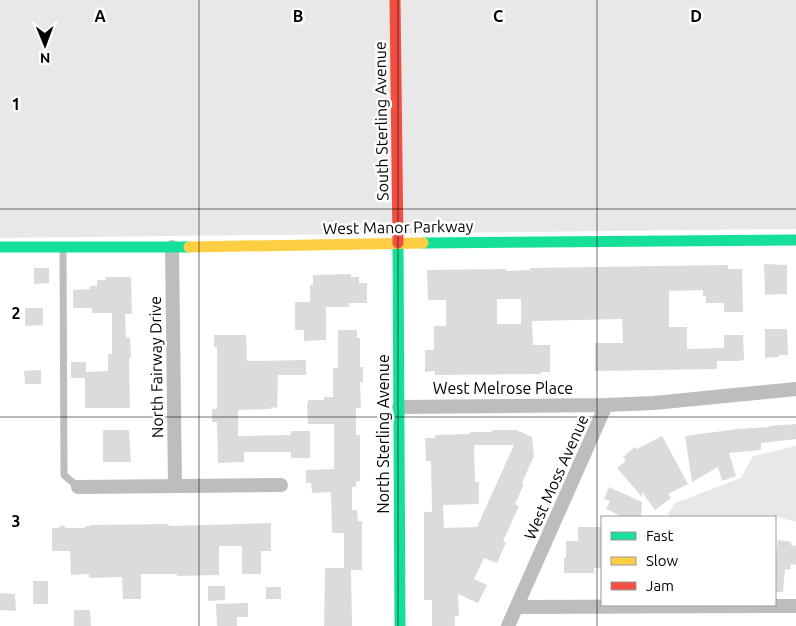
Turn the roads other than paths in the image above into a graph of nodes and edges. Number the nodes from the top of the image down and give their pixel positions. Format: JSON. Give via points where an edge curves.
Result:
{"nodes":[{"id":1,"x":395,"y":0,"type":"edge"},
{"id":2,"x":796,"y":240,"type":"edge"},
{"id":3,"x":398,"y":242,"type":"junction"},
{"id":4,"x":0,"y":247,"type":"edge"},
{"id":5,"x":63,"y":247,"type":"junction"},
{"id":6,"x":172,"y":247,"type":"junction"},
{"id":7,"x":796,"y":389,"type":"edge"},
{"id":8,"x":606,"y":405,"type":"junction"},
{"id":9,"x":399,"y":406,"type":"junction"},
{"id":10,"x":281,"y":484,"type":"dead end"},
{"id":11,"x":175,"y":486,"type":"junction"},
{"id":12,"x":78,"y":487,"type":"joint"},
{"id":13,"x":796,"y":606,"type":"edge"},
{"id":14,"x":518,"y":607,"type":"junction"},
{"id":15,"x":400,"y":626,"type":"edge"},
{"id":16,"x":508,"y":626,"type":"edge"}],
"edges":[{"from":1,"to":3,"type":"street","name":"South Sterling Avenue"},
{"from":2,"to":3,"type":"street","name":"West Manor Parkway"},
{"from":3,"to":6,"type":"street","name":"West Manor Parkway"},
{"from":3,"to":9,"type":"street","name":"North Sterling Avenue"},
{"from":4,"to":5,"type":"street","name":"West Manor Parkway"},
{"from":5,"to":6,"type":"street","name":"West Manor Parkway"},
{"from":5,"to":12,"type":"lane","via":[[64,475]]},
{"from":6,"to":11,"type":"street","name":"North Fairway Drive"},
{"from":7,"to":8,"type":"street","name":"West Moss Avenue"},
{"from":8,"to":9,"type":"street","name":"West Melrose Place"},
{"from":8,"to":14,"type":"street","name":"West Moss Avenue"},
{"from":9,"to":15,"type":"street","name":"North Sterling Avenue"},
{"from":10,"to":11,"type":"street"},
{"from":11,"to":12,"type":"street"},
{"from":13,"to":14,"type":"street"},
{"from":14,"to":16,"type":"street","name":"West Moss Avenue"}]}
